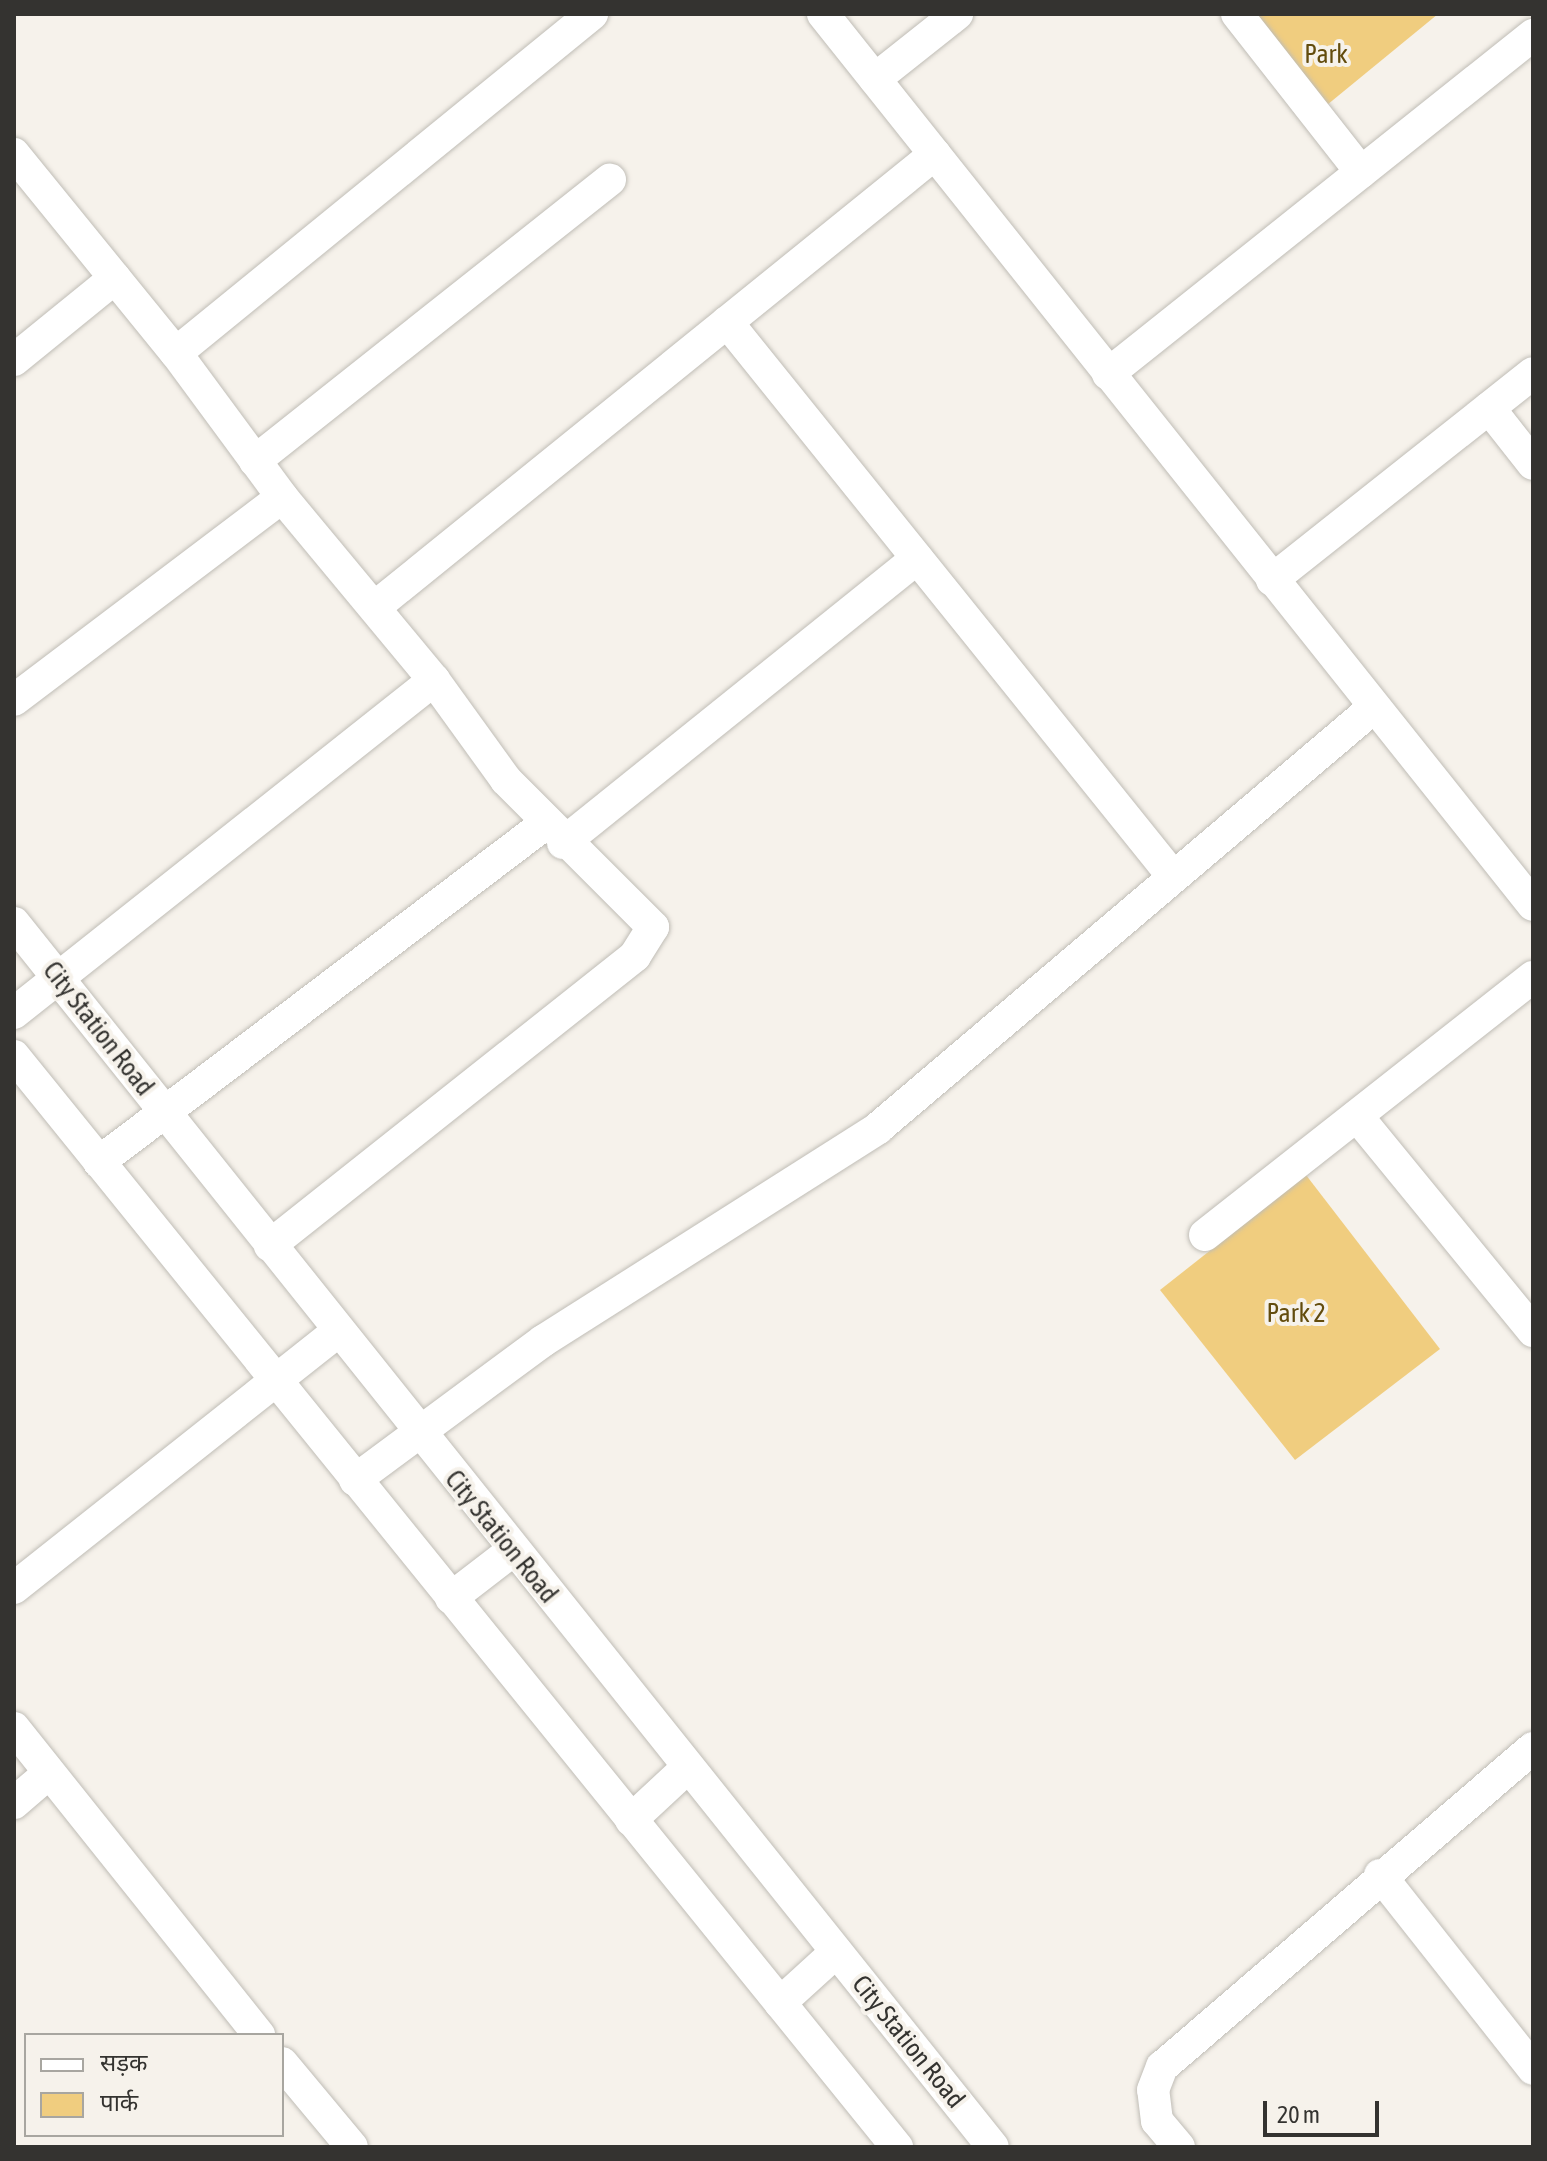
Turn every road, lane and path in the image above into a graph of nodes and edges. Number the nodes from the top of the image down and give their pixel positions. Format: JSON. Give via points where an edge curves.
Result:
{"nodes":[{"id":1,"x":592,"y":14,"type":"edge"},
{"id":2,"x":823,"y":14,"type":"edge"},
{"id":3,"x":957,"y":14,"type":"edge"},
{"id":4,"x":1237,"y":14,"type":"edge"},
{"id":5,"x":1533,"y":35,"type":"edge"},
{"id":6,"x":875,"y":79,"type":"junction"},
{"id":7,"x":14,"y":154,"type":"edge"},
{"id":8,"x":935,"y":154,"type":"junction"},
{"id":9,"x":1361,"y":172,"type":"junction"},
{"id":10,"x":610,"y":180,"type":"dead end"},
{"id":11,"x":115,"y":278,"type":"junction"},
{"id":12,"x":727,"y":322,"type":"junction"},
{"id":13,"x":176,"y":353,"type":"junction"},
{"id":14,"x":14,"y":360,"type":"edge"},
{"id":15,"x":1533,"y":373,"type":"edge"},
{"id":16,"x":1108,"y":374,"type":"junction"},
{"id":17,"x":1489,"y":408,"type":"junction"},
{"id":18,"x":255,"y":461,"type":"junction"},
{"id":19,"x":1533,"y":464,"type":"edge"},
{"id":20,"x":282,"y":497,"type":"junction"},
{"id":21,"x":917,"y":558,"type":"junction"},
{"id":22,"x":1272,"y":580,"type":"junction"},
{"id":23,"x":375,"y":607,"type":"junction"},
{"id":24,"x":434,"y":680,"type":"junction"},
{"id":25,"x":14,"y":700,"type":"edge"},
{"id":26,"x":1373,"y":708,"type":"junction"},
{"id":27,"x":554,"y":833,"type":"junction"},
{"id":28,"x":1172,"y":875,"type":"junction"},
{"id":29,"x":1533,"y":905,"type":"edge"},
{"id":30,"x":14,"y":923,"type":"edge"},
{"id":31,"x":1533,"y":977,"type":"edge"},
{"id":32,"x":58,"y":978,"type":"junction"},
{"id":33,"x":14,"y":1013,"type":"edge"},
{"id":34,"x":14,"y":1056,"type":"edge"},
{"id":35,"x":163,"y":1111,"type":"junction"},
{"id":36,"x":1357,"y":1116,"type":"junction"},
{"id":37,"x":99,"y":1162,"type":"junction"},
{"id":38,"x":1205,"y":1235,"type":"dead end"},
{"id":39,"x":270,"y":1245,"type":"junction"},
{"id":40,"x":338,"y":1331,"type":"junction"},
{"id":41,"x":1533,"y":1331,"type":"edge"},
{"id":42,"x":275,"y":1383,"type":"junction"},
{"id":43,"x":417,"y":1434,"type":"junction"},
{"id":44,"x":355,"y":1480,"type":"junction"},
{"id":45,"x":512,"y":1551,"type":"junction"},
{"id":46,"x":14,"y":1588,"type":"edge"},
{"id":47,"x":451,"y":1598,"type":"junction"},
{"id":48,"x":14,"y":1728,"type":"edge"},
{"id":49,"x":1533,"y":1748,"type":"edge"},
{"id":50,"x":687,"y":1768,"type":"junction"},
{"id":51,"x":49,"y":1773,"type":"junction"},
{"id":52,"x":14,"y":1803,"type":"edge"},
{"id":53,"x":631,"y":1820,"type":"junction"},
{"id":54,"x":1380,"y":1875,"type":"junction"},
{"id":55,"x":836,"y":1952,"type":"junction"},
{"id":56,"x":780,"y":2003,"type":"junction"},
{"id":57,"x":257,"y":2033,"type":"edge"},
{"id":58,"x":284,"y":2065,"type":"edge"},
{"id":59,"x":1533,"y":2069,"type":"edge"},
{"id":60,"x":352,"y":2147,"type":"edge"},
{"id":61,"x":897,"y":2147,"type":"edge"},
{"id":62,"x":993,"y":2147,"type":"edge"},
{"id":63,"x":1179,"y":2147,"type":"edge"}],
"edges":[{"from":1,"to":13,"type":"street"},
{"from":2,"to":6,"type":"street"},
{"from":3,"to":6,"type":"street"},
{"from":4,"to":9,"type":"street"},
{"from":5,"to":9,"type":"street"},
{"from":6,"to":8,"type":"street"},
{"from":7,"to":11,"type":"street"},
{"from":8,"to":12,"type":"street"},
{"from":8,"to":16,"type":"street"},
{"from":9,"to":16,"type":"street"},
{"from":10,"to":18,"type":"street"},
{"from":11,"to":13,"type":"street"},
{"from":11,"to":14,"type":"street"},
{"from":12,"to":21,"type":"street"},
{"from":12,"to":23,"type":"street"},
{"from":13,"to":18,"type":"street"},
{"from":15,"to":17,"type":"street"},
{"from":16,"to":22,"type":"street"},
{"from":17,"to":19,"type":"street"},
{"from":17,"to":22,"type":"street"},
{"from":18,"to":20,"type":"street"},
{"from":20,"to":23,"type":"street"},
{"from":20,"to":25,"type":"street"},
{"from":21,"to":27,"type":"street"},
{"from":21,"to":28,"type":"street"},
{"from":22,"to":26,"type":"street"},
{"from":23,"to":24,"type":"street"},
{"from":24,"to":27,"type":"street","via":[[506,780]]},
{"from":24,"to":32,"type":"street"},
{"from":26,"to":28,"type":"street"},
{"from":26,"to":29,"type":"street"},
{"from":27,"to":35,"type":"street"},
{"from":27,"to":39,"type":"street","via":[[645,915],[653,927],[647,942]]},
{"from":28,"to":43,"type":"street","via":[[1020,1012],[878,1128],[543,1341]]},
{"from":30,"to":32,"type":"street","name":"City Station Road"},
{"from":31,"to":36,"type":"street"},
{"from":32,"to":33,"type":"street"},
{"from":32,"to":35,"type":"street","name":"City Station Road"},
{"from":34,"to":37,"type":"street"},
{"from":35,"to":37,"type":"street"},
{"from":35,"to":39,"type":"street","name":"City Station Road"},
{"from":36,"to":38,"type":"street"},
{"from":36,"to":41,"type":"street"},
{"from":37,"to":42,"type":"street"},
{"from":39,"to":40,"type":"street","name":"City Station Road"},
{"from":40,"to":42,"type":"street"},
{"from":40,"to":43,"type":"street","name":"City Station Road"},
{"from":42,"to":44,"type":"street"},
{"from":42,"to":46,"type":"street"},
{"from":43,"to":44,"type":"street"},
{"from":43,"to":45,"type":"street","name":"City Station Road"},
{"from":44,"to":47,"type":"street"},
{"from":45,"to":47,"type":"street"},
{"from":45,"to":50,"type":"street","name":"City Station Road"},
{"from":47,"to":53,"type":"street"},
{"from":48,"to":51,"type":"street"},
{"from":49,"to":54,"type":"street"},
{"from":50,"to":53,"type":"street"},
{"from":50,"to":55,"type":"street","name":"City Station Road"},
{"from":51,"to":52,"type":"street"},
{"from":51,"to":57,"type":"street"},
{"from":53,"to":56,"type":"street"},
{"from":54,"to":59,"type":"street"},
{"from":54,"to":63,"type":"street","via":[[1162,2067],[1153,2090],[1157,2121]]},
{"from":55,"to":56,"type":"street"},
{"from":55,"to":62,"type":"street","name":"City Station Road"},
{"from":56,"to":61,"type":"street"},
{"from":58,"to":60,"type":"street"}]}
